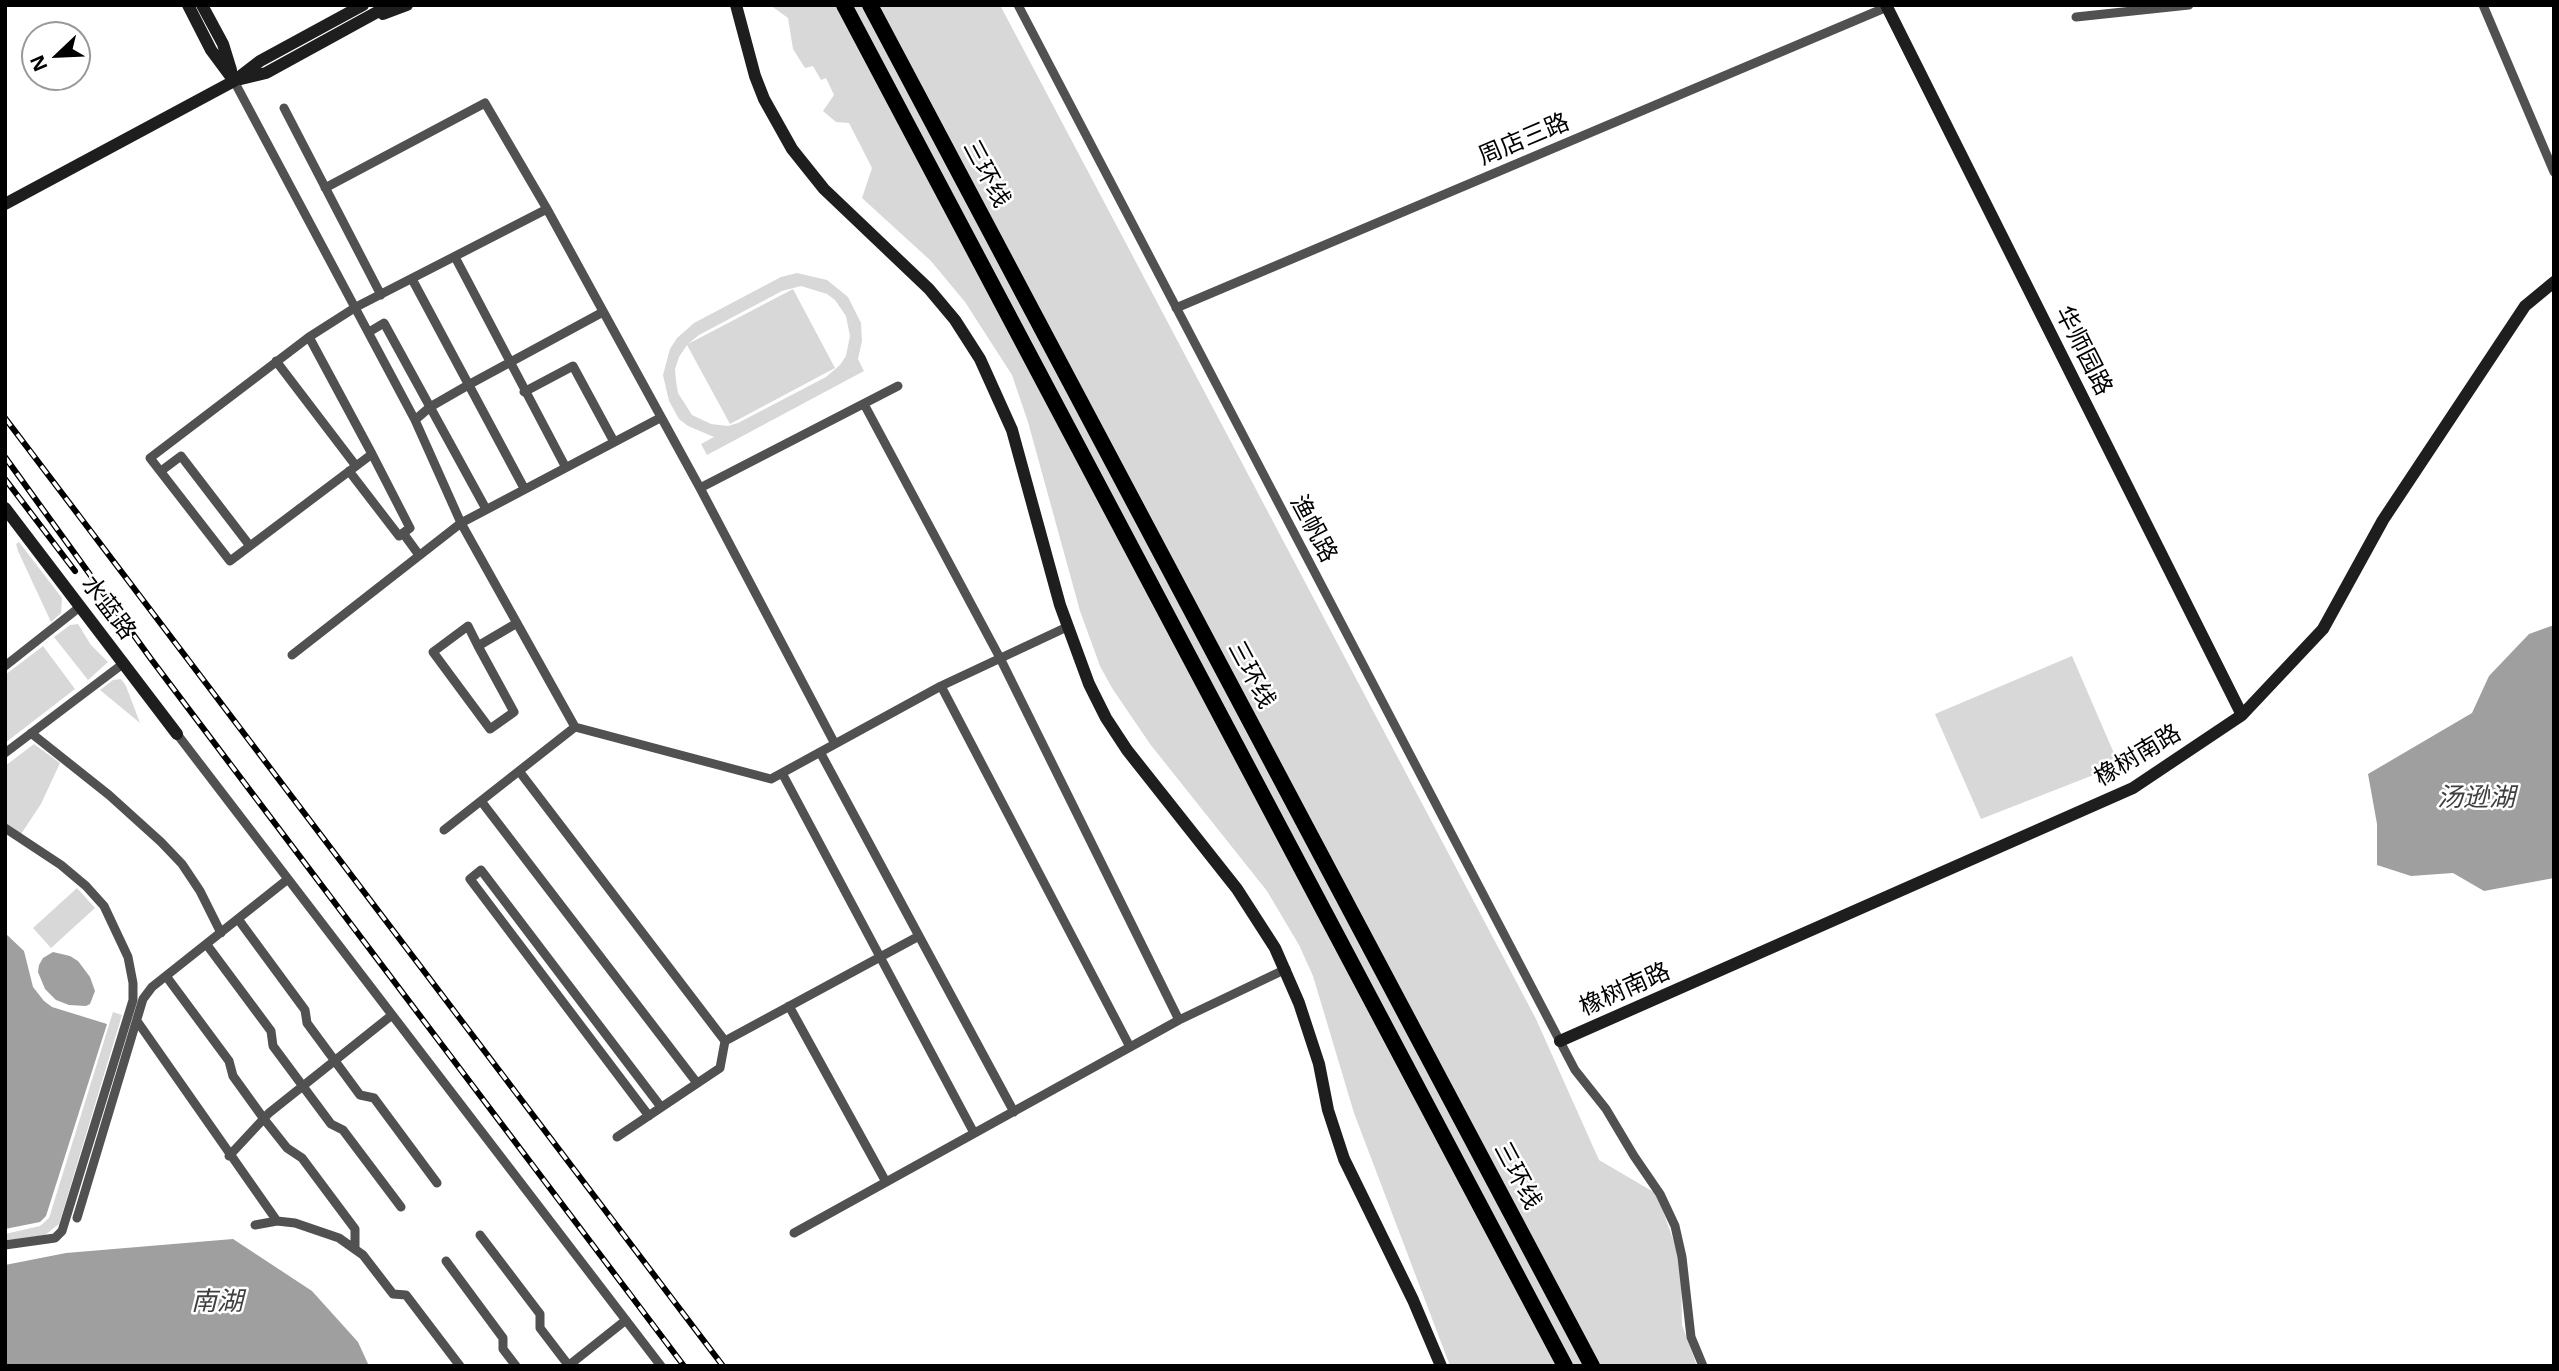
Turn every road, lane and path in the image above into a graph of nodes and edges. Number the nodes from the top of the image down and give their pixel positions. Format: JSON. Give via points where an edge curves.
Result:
{"nodes":[{"id":1,"x":188,"y":5,"type":"edge"},
{"id":2,"x":202,"y":5,"type":"edge"},
{"id":3,"x":390,"y":5,"type":"edge"},
{"id":4,"x":407,"y":5,"type":"edge"},
{"id":5,"x":736,"y":5,"type":"edge"},
{"id":6,"x":844,"y":5,"type":"edge"},
{"id":7,"x":870,"y":5,"type":"edge"},
{"id":8,"x":1018,"y":5,"type":"edge"},
{"id":9,"x":2189,"y":5,"type":"edge"},
{"id":10,"x":2483,"y":5,"type":"edge"},
{"id":11,"x":1886,"y":6,"type":"edge"},
{"id":12,"x":357,"y":12,"type":"edge"},
{"id":13,"x":2076,"y":17,"type":"dead end"},
{"id":14,"x":234,"y":81,"type":"junction"},
{"id":15,"x":284,"y":108,"type":"dead end"},
{"id":16,"x":2554,"y":172,"type":"edge"},
{"id":17,"x":325,"y":188,"type":"junction"},
{"id":18,"x":5,"y":204,"type":"edge"},
{"id":19,"x":547,"y":209,"type":"junction"},
{"id":20,"x":455,"y":257,"type":"junction"},
{"id":21,"x":412,"y":279,"type":"junction"},
{"id":22,"x":2554,"y":282,"type":"edge"},
{"id":23,"x":381,"y":295,"type":"junction"},
{"id":24,"x":356,"y":307,"type":"junction"},
{"id":25,"x":1175,"y":308,"type":"junction"},
{"id":26,"x":603,"y":313,"type":"junction"},
{"id":27,"x":369,"y":332,"type":"junction"},
{"id":28,"x":309,"y":337,"type":"junction"},
{"id":29,"x":276,"y":361,"type":"junction"},
{"id":30,"x":510,"y":362,"type":"junction"},
{"id":31,"x":470,"y":384,"type":"junction"},
{"id":32,"x":898,"y":386,"type":"dead end"},
{"id":33,"x":524,"y":392,"type":"junction"},
{"id":34,"x":864,"y":404,"type":"junction"},
{"id":35,"x":430,"y":407,"type":"junction"},
{"id":36,"x":660,"y":418,"type":"junction"},
{"id":37,"x":415,"y":419,"type":"junction"},
{"id":38,"x":613,"y":440,"type":"junction"},
{"id":39,"x":372,"y":454,"type":"junction"},
{"id":40,"x":565,"y":466,"type":"junction"},
{"id":41,"x":353,"y":468,"type":"junction"},
{"id":42,"x":161,"y":471,"type":"junction"},
{"id":43,"x":524,"y":488,"type":"junction"},
{"id":44,"x":700,"y":488,"type":"junction"},
{"id":45,"x":5,"y":508,"type":"edge"},
{"id":46,"x":486,"y":509,"type":"junction"},
{"id":47,"x":461,"y":523,"type":"junction"},
{"id":48,"x":403,"y":533,"type":"junction"},
{"id":49,"x":250,"y":546,"type":"junction"},
{"id":50,"x":419,"y":555,"type":"junction"},
{"id":51,"x":80,"y":606,"type":"junction"},
{"id":52,"x":517,"y":623,"type":"junction"},
{"id":53,"x":1067,"y":627,"type":"junction"},
{"id":54,"x":478,"y":646,"type":"junction"},
{"id":55,"x":292,"y":654,"type":"dead end"},
{"id":56,"x":1000,"y":659,"type":"junction"},
{"id":57,"x":124,"y":663,"type":"junction"},
{"id":58,"x":5,"y":666,"type":"edge"},
{"id":59,"x":941,"y":686,"type":"junction"},
{"id":60,"x":2242,"y":715,"type":"junction"},
{"id":61,"x":575,"y":727,"type":"junction"},
{"id":62,"x":31,"y":733,"type":"junction"},
{"id":63,"x":177,"y":734,"type":"joint"},
{"id":64,"x":835,"y":744,"type":"junction"},
{"id":65,"x":820,"y":752,"type":"junction"},
{"id":66,"x":5,"y":753,"type":"edge"},
{"id":67,"x":519,"y":771,"type":"junction"},
{"id":68,"x":782,"y":773,"type":"junction"},
{"id":69,"x":481,"y":801,"type":"junction"},
{"id":70,"x":5,"y":828,"type":"edge"},
{"id":71,"x":444,"y":830,"type":"dead end"},
{"id":72,"x":288,"y":879,"type":"junction"},
{"id":73,"x":237,"y":919,"type":"junction"},
{"id":74,"x":221,"y":933,"type":"junction"},
{"id":75,"x":919,"y":936,"type":"junction"},
{"id":76,"x":207,"y":945,"type":"junction"},
{"id":77,"x":880,"y":957,"type":"junction"},
{"id":78,"x":1286,"y":969,"type":"junction"},
{"id":79,"x":166,"y":976,"type":"junction"},
{"id":80,"x":582,"y":1003,"type":"junction"},
{"id":81,"x":789,"y":1006,"type":"junction"},
{"id":82,"x":570,"y":1012,"type":"junction"},
{"id":83,"x":392,"y":1015,"type":"junction"},
{"id":84,"x":1180,"y":1020,"type":"junction"},
{"id":85,"x":136,"y":1021,"type":"junction"},
{"id":86,"x":725,"y":1041,"type":"junction"},
{"id":87,"x":1560,"y":1041,"type":"junction"},
{"id":88,"x":1130,"y":1047,"type":"junction"},
{"id":89,"x":334,"y":1060,"type":"junction"},
{"id":90,"x":697,"y":1083,"type":"junction"},
{"id":91,"x":303,"y":1086,"type":"junction"},
{"id":92,"x":661,"y":1107,"type":"junction"},
{"id":93,"x":1014,"y":1112,"type":"junction"},
{"id":94,"x":649,"y":1116,"type":"junction"},
{"id":95,"x":264,"y":1119,"type":"junction"},
{"id":96,"x":974,"y":1133,"type":"junction"},
{"id":97,"x":617,"y":1137,"type":"dead end"},
{"id":98,"x":229,"y":1156,"type":"junction"},
{"id":99,"x":886,"y":1182,"type":"junction"},
{"id":100,"x":437,"y":1183,"type":"dead end"},
{"id":101,"x":401,"y":1208,"type":"dead end"},
{"id":102,"x":77,"y":1218,"type":"dead end"},
{"id":103,"x":277,"y":1221,"type":"junction"},
{"id":104,"x":255,"y":1225,"type":"dead end"},
{"id":105,"x":794,"y":1233,"type":"dead end"},
{"id":106,"x":480,"y":1236,"type":"dead end"},
{"id":107,"x":5,"y":1245,"type":"edge"},
{"id":108,"x":355,"y":1249,"type":"junction"},
{"id":109,"x":446,"y":1261,"type":"dead end"},
{"id":110,"x":626,"y":1320,"type":"junction"},
{"id":111,"x":460,"y":1366,"type":"edge"},
{"id":112,"x":516,"y":1366,"type":"edge"},
{"id":113,"x":568,"y":1366,"type":"edge"},
{"id":114,"x":661,"y":1366,"type":"edge"},
{"id":115,"x":1441,"y":1366,"type":"edge"},
{"id":116,"x":1565,"y":1366,"type":"edge"},
{"id":117,"x":1592,"y":1366,"type":"edge"},
{"id":118,"x":1703,"y":1366,"type":"edge"}],
"edges":[{"from":1,"to":14,"type":"street","via":[[211,50]]},
{"from":2,"to":14,"type":"street","via":[[223,44]]},
{"from":3,"to":12,"type":"street"},
{"from":4,"to":12,"type":"street"},
{"from":5,"to":53,"type":"street","via":[[755,76],[792,149],[824,189],[929,289],[980,359],[1012,430]]},
{"from":6,"to":116,"type":"highway","name":"三环线"},
{"from":7,"to":117,"type":"highway","name":"三环线"},
{"from":8,"to":25,"type":"street","name":"渔帆路"},
{"from":9,"to":13,"type":"street"},
{"from":10,"to":16,"type":"street"},
{"from":11,"to":25,"type":"street","name":"周店三路"},
{"from":11,"to":60,"type":"street","name":"华师园路"},
{"from":12,"to":14,"type":"street"},
{"from":14,"to":18,"type":"street"},
{"from":14,"to":24,"type":"street"},
{"from":15,"to":17,"type":"street"},
{"from":17,"to":19,"type":"street","via":[[485,103]]},
{"from":17,"to":23,"type":"street"},
{"from":19,"to":20,"type":"street"},
{"from":19,"to":26,"type":"street"},
{"from":20,"to":21,"type":"street"},
{"from":20,"to":30,"type":"street"},
{"from":21,"to":23,"type":"street"},
{"from":21,"to":31,"type":"street"},
{"from":22,"to":60,"type":"street","name":"橡树南路","via":[[2525,306],[2384,520],[2323,629]]},
{"from":23,"to":24,"type":"street"},
{"from":24,"to":27,"type":"street"},
{"from":24,"to":28,"type":"street"},
{"from":25,"to":87,"type":"street","name":"渔帆路"},
{"from":26,"to":30,"type":"street"},
{"from":26,"to":36,"type":"street"},
{"from":27,"to":35,"type":"street","via":[[384,323]]},
{"from":27,"to":37,"type":"street"},
{"from":28,"to":29,"type":"street"},
{"from":28,"to":39,"type":"street"},
{"from":29,"to":41,"type":"street"},
{"from":29,"to":42,"type":"street","via":[[150,458]]},
{"from":30,"to":31,"type":"street"},
{"from":30,"to":33,"type":"street"},
{"from":31,"to":35,"type":"street"},
{"from":31,"to":43,"type":"street"},
{"from":32,"to":34,"type":"street"},
{"from":33,"to":38,"type":"street","via":[[573,366]]},
{"from":33,"to":40,"type":"street"},
{"from":34,"to":44,"type":"street"},
{"from":34,"to":56,"type":"street"},
{"from":35,"to":37,"type":"street"},
{"from":35,"to":46,"type":"street"},
{"from":36,"to":38,"type":"street"},
{"from":36,"to":44,"type":"street"},
{"from":37,"to":47,"type":"street"},
{"from":38,"to":40,"type":"street"},
{"from":39,"to":41,"type":"street"},
{"from":39,"to":48,"type":"street","via":[[410,528]]},
{"from":40,"to":43,"type":"street"},
{"from":41,"to":48,"type":"street","via":[[398,536]]},
{"from":41,"to":49,"type":"street"},
{"from":42,"to":49,"type":"street","via":[[230,561]]},
{"from":42,"to":49,"type":"street","via":[[181,456]]},
{"from":43,"to":46,"type":"street"},
{"from":44,"to":64,"type":"street"},
{"from":45,"to":51,"type":"street","name":"水蓝路"},
{"from":46,"to":47,"type":"street"},
{"from":47,"to":50,"type":"street"},
{"from":47,"to":52,"type":"street"},
{"from":48,"to":50,"type":"street"},
{"from":50,"to":55,"type":"street"},
{"from":51,"to":57,"type":"street","name":"水蓝路"},
{"from":51,"to":58,"type":"street"},
{"from":52,"to":54,"type":"street"},
{"from":52,"to":61,"type":"street"},
{"from":53,"to":56,"type":"street"},
{"from":53,"to":78,"type":"street","via":[[1115,733],[1237,889]]},
{"from":54,"to":54,"type":"street","via":[[514,712],[490,729],[433,652],[468,626]]},
{"from":56,"to":59,"type":"street"},
{"from":56,"to":84,"type":"street"},
{"from":57,"to":62,"type":"street"},
{"from":57,"to":63,"type":"street","name":"水蓝路"},
{"from":59,"to":64,"type":"street"},
{"from":59,"to":88,"type":"street"},
{"from":60,"to":87,"type":"street","name":"橡树南路","via":[[2133,789]]},
{"from":61,"to":67,"type":"street"},
{"from":61,"to":68,"type":"street","via":[[771,779]]},
{"from":62,"to":66,"type":"street"},
{"from":62,"to":74,"type":"street","via":[[109,795],[182,864]]},
{"from":63,"to":72,"type":"street"},
{"from":64,"to":65,"type":"street"},
{"from":65,"to":68,"type":"street"},
{"from":65,"to":75,"type":"street"},
{"from":67,"to":69,"type":"street"},
{"from":67,"to":86,"type":"street"},
{"from":68,"to":77,"type":"street"},
{"from":69,"to":71,"type":"street"},
{"from":69,"to":90,"type":"street"},
{"from":70,"to":107,"type":"street","via":[[61,865],[104,906],[128,957],[133,983],[133,1000],[62,1231],[55,1238]]},
{"from":72,"to":73,"type":"street"},
{"from":72,"to":83,"type":"street"},
{"from":73,"to":74,"type":"street"},
{"from":73,"to":89,"type":"street","via":[[305,1010],[307,1023]]},
{"from":74,"to":76,"type":"street"},
{"from":75,"to":77,"type":"street"},
{"from":75,"to":93,"type":"street"},
{"from":76,"to":79,"type":"street"},
{"from":76,"to":91,"type":"street","via":[[271,1031],[273,1046]]},
{"from":77,"to":81,"type":"street"},
{"from":77,"to":96,"type":"street"},
{"from":78,"to":84,"type":"street"},
{"from":78,"to":115,"type":"street","via":[[1319,1064],[1344,1159]]},
{"from":79,"to":85,"type":"street","via":[[143,999]]},
{"from":79,"to":95,"type":"street","via":[[229,1061],[233,1076]]},
{"from":80,"to":82,"type":"street"},
{"from":80,"to":82,"type":"street","via":[[481,870],[470,879]]},
{"from":80,"to":92,"type":"street"},
{"from":81,"to":86,"type":"street"},
{"from":81,"to":99,"type":"street"},
{"from":82,"to":94,"type":"street"},
{"from":83,"to":89,"type":"street"},
{"from":83,"to":110,"type":"street"},
{"from":84,"to":88,"type":"street"},
{"from":85,"to":98,"type":"street"},
{"from":85,"to":102,"type":"street"},
{"from":86,"to":90,"type":"street","via":[[720,1068]]},
{"from":87,"to":118,"type":"street","name":"渔帆路","via":[[1660,1194],[1675,1226],[1691,1337]]},
{"from":88,"to":93,"type":"street"},
{"from":89,"to":91,"type":"street"},
{"from":89,"to":100,"type":"street","via":[[360,1095],[374,1098]]},
{"from":90,"to":92,"type":"street"},
{"from":91,"to":95,"type":"street"},
{"from":91,"to":101,"type":"street","via":[[331,1124],[343,1130]]},
{"from":92,"to":94,"type":"street"},
{"from":93,"to":96,"type":"street"},
{"from":94,"to":97,"type":"street"},
{"from":95,"to":98,"type":"street"},
{"from":95,"to":108,"type":"street","via":[[287,1149],[302,1157],[355,1229]]},
{"from":96,"to":99,"type":"street"},
{"from":98,"to":103,"type":"street"},
{"from":99,"to":105,"type":"street"},
{"from":103,"to":104,"type":"street"},
{"from":103,"to":108,"type":"street","via":[[317,1229]]},
{"from":106,"to":113,"type":"street","via":[[540,1314],[540,1328]]},
{"from":108,"to":111,"type":"street","via":[[393,1294],[405,1295]]},
{"from":109,"to":112,"type":"street","via":[[503,1338],[503,1349]]},
{"from":110,"to":113,"type":"street"},
{"from":110,"to":114,"type":"street"}]}
